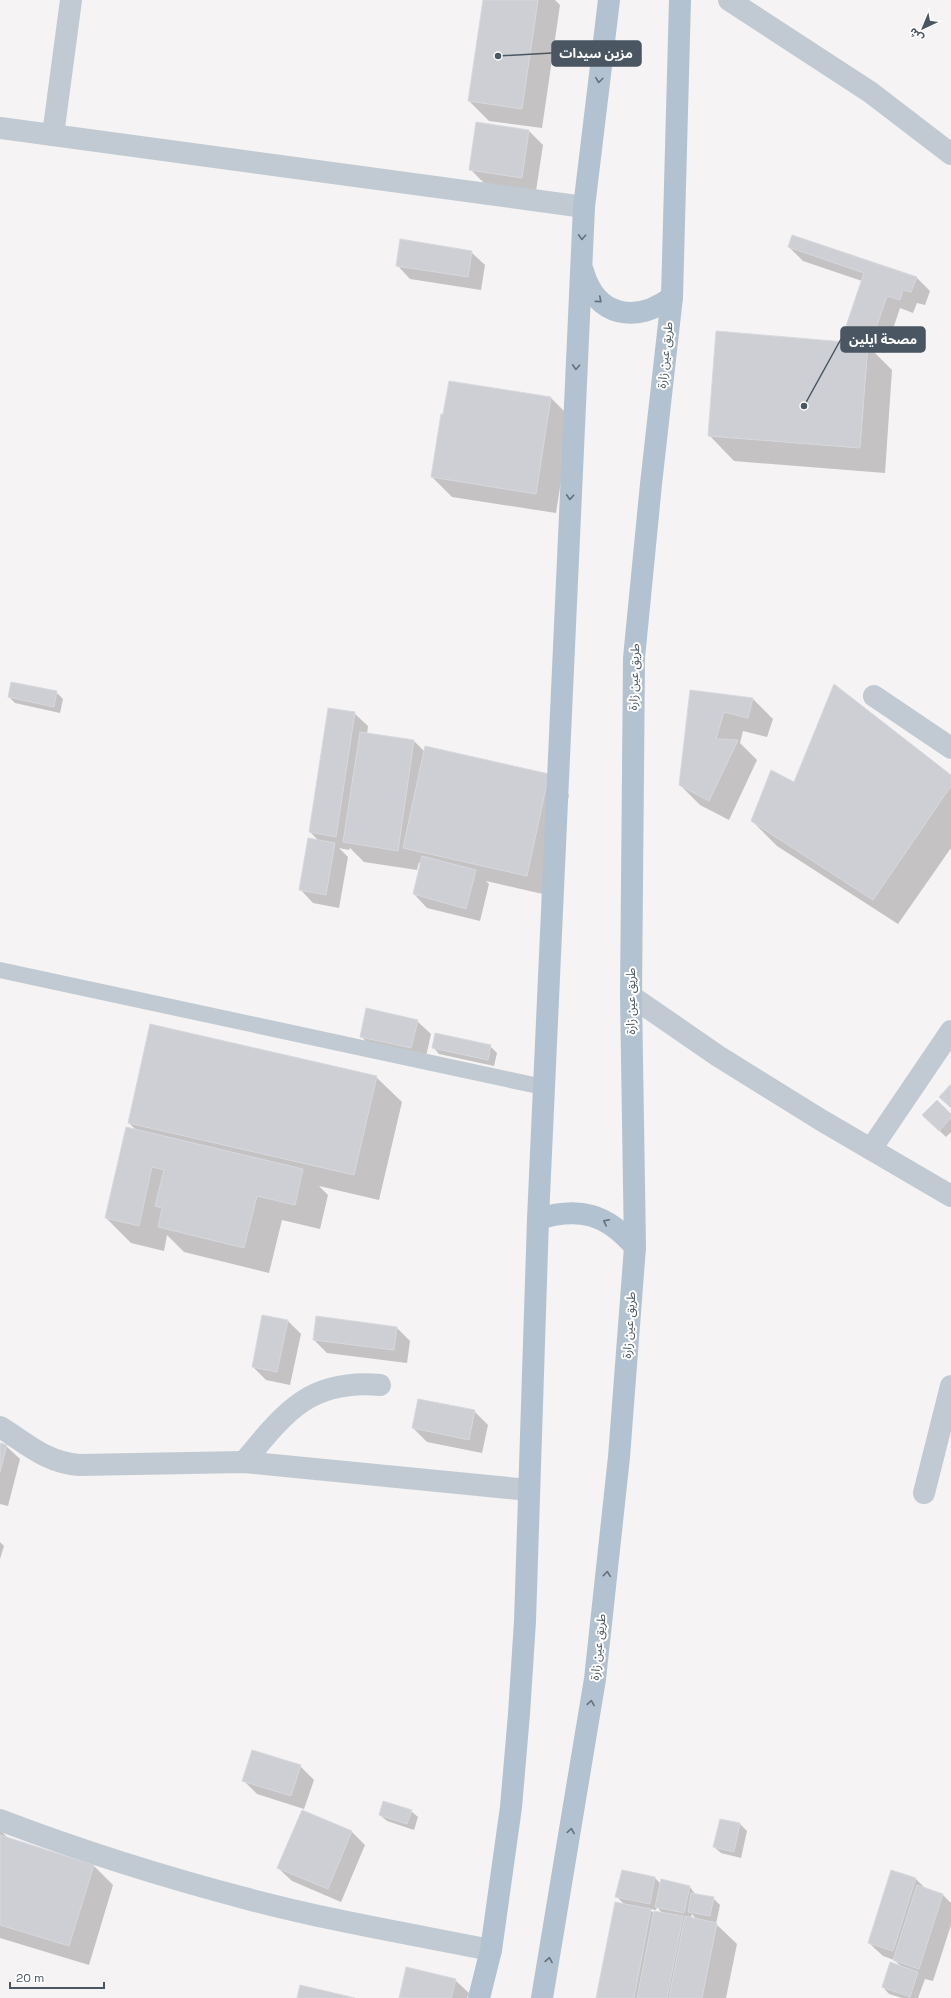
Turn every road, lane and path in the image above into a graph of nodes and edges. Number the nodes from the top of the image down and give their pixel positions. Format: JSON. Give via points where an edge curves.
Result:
{"nodes":[{"id":1,"x":71,"y":0,"type":"edge"},
{"id":2,"x":609,"y":0,"type":"edge"},
{"id":3,"x":680,"y":0,"type":"edge"},
{"id":4,"x":729,"y":0,"type":"edge"},
{"id":5,"x":0,"y":128,"type":"edge"},
{"id":6,"x":53,"y":135,"type":"junction"},
{"id":7,"x":951,"y":154,"type":"edge"},
{"id":8,"x":584,"y":207,"type":"junction"},
{"id":9,"x":581,"y":266,"type":"junction"},
{"id":10,"x":672,"y":298,"type":"junction"},
{"id":11,"x":874,"y":696,"type":"dead end"},
{"id":12,"x":951,"y":748,"type":"edge"},
{"id":13,"x":0,"y":970,"type":"edge"},
{"id":14,"x":631,"y":996,"type":"junction"},
{"id":15,"x":951,"y":1031,"type":"edge"},
{"id":16,"x":543,"y":1087,"type":"junction"},
{"id":17,"x":871,"y":1149,"type":"junction"},
{"id":18,"x":951,"y":1196,"type":"edge"},
{"id":19,"x":538,"y":1220,"type":"junction"},
{"id":20,"x":636,"y":1247,"type":"junction"},
{"id":21,"x":380,"y":1385,"type":"dead end"},
{"id":22,"x":951,"y":1386,"type":"edge"},
{"id":23,"x":0,"y":1427,"type":"edge"},
{"id":24,"x":244,"y":1462,"type":"junction"},
{"id":25,"x":529,"y":1490,"type":"junction"},
{"id":26,"x":924,"y":1493,"type":"dead end"},
{"id":27,"x":0,"y":1820,"type":"edge"},
{"id":28,"x":490,"y":1950,"type":"junction"},
{"id":29,"x":479,"y":1998,"type":"edge"},
{"id":30,"x":542,"y":1998,"type":"edge"}],
"edges":[{"from":1,"to":6,"type":"street"},
{"from":2,"to":8,"type":"main road","one_way":true},
{"from":3,"to":10,"type":"main road","name":"طريق عين زارة"},
{"from":4,"to":7,"type":"street","via":[[870,92]]},
{"from":5,"to":6,"type":"street"},
{"from":6,"to":8,"type":"street"},
{"from":8,"to":9,"type":"main road","one_way":true},
{"from":9,"to":10,"type":"main road","one_way":true,"via":[[586,283],[595,297],[609,308],[642,313],[658,308]]},
{"from":9,"to":16,"type":"main road","one_way":true},
{"from":10,"to":14,"type":"main road","name":"طريق عين زارة","via":[[634,658]]},
{"from":11,"to":12,"type":"street"},
{"from":13,"to":16,"type":"lane"},
{"from":14,"to":17,"type":"street","via":[[718,1056]]},
{"from":14,"to":20,"type":"main road","name":"طريق عين زارة"},
{"from":15,"to":17,"type":"street"},
{"from":16,"to":19,"type":"main road"},
{"from":17,"to":18,"type":"street"},
{"from":20,"to":19,"type":"main road","one_way":true,"via":[[624,1233],[591,1215],[573,1212],[555,1214]]},
{"from":19,"to":25,"type":"main road"},
{"from":30,"to":20,"type":"main road","name":"طريق عين زارة","one_way":true,"via":[[595,1679],[619,1457]]},
{"from":21,"to":24,"type":"street","via":[[342,1385],[306,1398],[275,1424]]},
{"from":22,"to":26,"type":"street"},
{"from":23,"to":24,"type":"street","via":[[36,1452],[65,1464]]},
{"from":24,"to":25,"type":"street"},
{"from":25,"to":28,"type":"main road","via":[[519,1714],[510,1806]]},
{"from":27,"to":28,"type":"street","via":[[54,1841],[249,1900]]},
{"from":28,"to":29,"type":"main road"}]}
